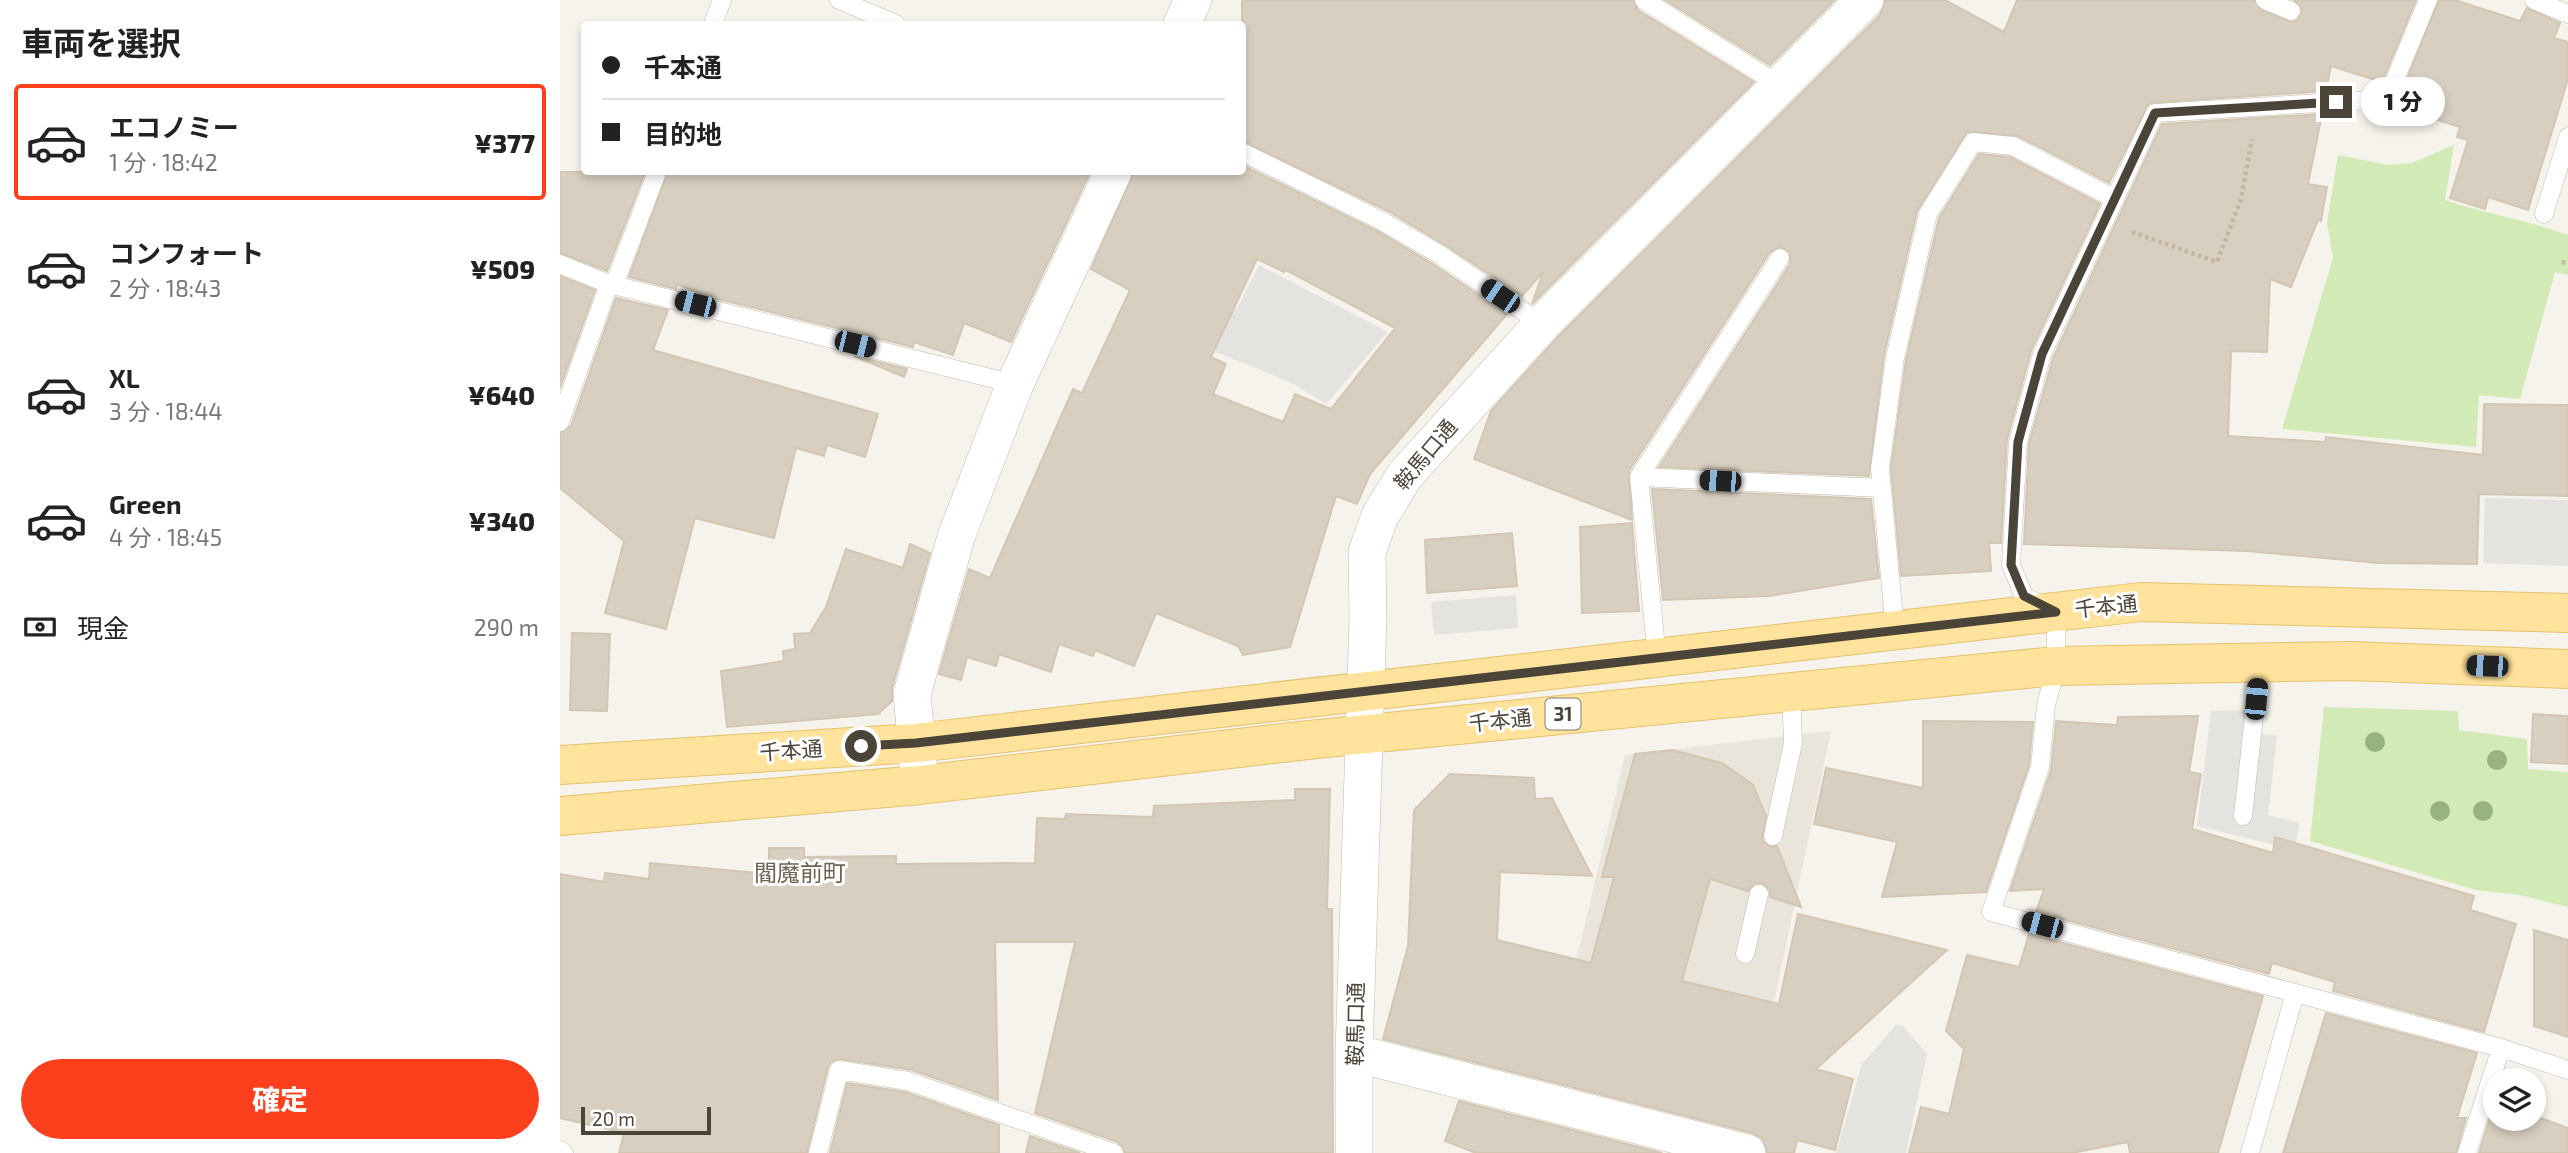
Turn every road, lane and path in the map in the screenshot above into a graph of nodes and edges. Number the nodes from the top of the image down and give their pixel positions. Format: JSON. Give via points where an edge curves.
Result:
{"nodes":[{"id":1,"x":722,"y":0,"type":"edge"},
{"id":2,"x":839,"y":0,"type":"edge"},
{"id":3,"x":1193,"y":0,"type":"edge"},
{"id":4,"x":1644,"y":0,"type":"edge"},
{"id":5,"x":2265,"y":0,"type":"edge"},
{"id":6,"x":2428,"y":0,"type":"edge"},
{"id":7,"x":2534,"y":0,"type":"edge"},
{"id":8,"x":1863,"y":1,"type":"edge"},
{"id":9,"x":2291,"y":11,"type":"dead end"},
{"id":10,"x":2568,"y":14,"type":"edge"},
{"id":11,"x":714,"y":21,"type":"edge"},
{"id":12,"x":889,"y":21,"type":"edge"},
{"id":13,"x":1183,"y":21,"type":"edge"},
{"id":14,"x":1780,"y":85,"type":"junction"},
{"id":15,"x":2259,"y":107,"type":"junction"},
{"id":16,"x":2568,"y":138,"type":"edge"},
{"id":17,"x":1246,"y":154,"type":"edge"},
{"id":18,"x":656,"y":175,"type":"edge"},
{"id":19,"x":1112,"y":175,"type":"edge"},
{"id":20,"x":2115,"y":199,"type":"junction"},
{"id":21,"x":2544,"y":214,"type":"dead end"},
{"id":22,"x":2104,"y":222,"type":"junction"},
{"id":23,"x":1780,"y":258,"type":"dead end"},
{"id":24,"x":560,"y":264,"type":"edge"},
{"id":25,"x":612,"y":284,"type":"junction"},
{"id":26,"x":1542,"y":324,"type":"junction"},
{"id":27,"x":1015,"y":384,"type":"junction"},
{"id":28,"x":560,"y":422,"type":"edge"},
{"id":29,"x":1639,"y":477,"type":"junction"},
{"id":30,"x":1882,"y":488,"type":"junction"},
{"id":31,"x":2056,"y":612,"type":"junction"},
{"id":32,"x":2568,"y":613,"type":"edge"},
{"id":33,"x":1895,"y":631,"type":"junction"},
{"id":34,"x":1657,"y":658,"type":"junction"},
{"id":35,"x":2260,"y":662,"type":"junction"},
{"id":36,"x":2056,"y":666,"type":"junction"},
{"id":37,"x":2568,"y":669,"type":"edge"},
{"id":38,"x":1366,"y":691,"type":"junction"},
{"id":39,"x":1791,"y":692,"type":"junction"},
{"id":40,"x":1364,"y":735,"type":"junction"},
{"id":41,"x":916,"y":743,"type":"junction"},
{"id":42,"x":560,"y":765,"type":"edge"},
{"id":43,"x":920,"y":785,"type":"junction"},
{"id":44,"x":560,"y":816,"type":"edge"},
{"id":45,"x":2243,"y":816,"type":"dead end"},
{"id":46,"x":1773,"y":836,"type":"dead end"},
{"id":47,"x":1759,"y":894,"type":"dead end"},
{"id":48,"x":1745,"y":954,"type":"dead end"},
{"id":49,"x":2295,"y":993,"type":"junction"},
{"id":50,"x":2501,"y":1048,"type":"junction"},
{"id":51,"x":1354,"y":1053,"type":"junction"},
{"id":52,"x":2568,"y":1070,"type":"edge"},
{"id":53,"x":818,"y":1153,"type":"edge"},
{"id":54,"x":1114,"y":1153,"type":"edge"},
{"id":55,"x":1354,"y":1153,"type":"edge"},
{"id":56,"x":1748,"y":1153,"type":"edge"},
{"id":57,"x":2250,"y":1153,"type":"edge"},
{"id":58,"x":2467,"y":1153,"type":"edge"}],
"edges":[{"from":1,"to":11,"type":"lane"},
{"from":2,"to":12,"type":"lane"},
{"from":3,"to":13,"type":"street"},
{"from":4,"to":14,"type":"lane"},
{"from":5,"to":9,"type":"lane"},
{"from":6,"to":15,"type":"lane","via":[[2387,99]]},
{"from":7,"to":10,"type":"lane"},
{"from":8,"to":14,"type":"street","name":"鞍馬口通"},
{"from":14,"to":26,"type":"street","name":"鞍馬口通"},
{"from":15,"to":20,"type":"lane","via":[[2155,113]]},
{"from":15,"to":22,"type":"path","via":[[2241,199],[2217,262]]},
{"from":16,"to":21,"type":"lane"},
{"from":17,"to":26,"type":"lane","via":[[1427,247]]},
{"from":18,"to":25,"type":"lane"},
{"from":19,"to":27,"type":"street"},
{"from":20,"to":22,"type":"lane"},
{"from":20,"to":30,"type":"lane","via":[[2012,146],[1973,142],[1928,214],[1895,358],[1880,468]]},
{"from":22,"to":31,"type":"lane","via":[[2042,354],[2018,442],[2011,565],[2024,596]]},
{"from":23,"to":29,"type":"lane"},
{"from":24,"to":25,"type":"lane"},
{"from":25,"to":27,"type":"lane"},
{"from":25,"to":28,"type":"lane"},
{"from":26,"to":38,"type":"street","name":"鞍馬口通","via":[[1405,475],[1380,516],[1367,552]]},
{"from":27,"to":41,"type":"street","via":[[956,537],[912,694]]},
{"from":29,"to":30,"type":"lane"},
{"from":29,"to":34,"type":"lane"},
{"from":30,"to":33,"type":"lane"},
{"from":31,"to":32,"type":"main road","name":"千本通","number":"31","via":[[2154,603]]},
{"from":31,"to":33,"type":"main road","name":"千本通","number":"31"},
{"from":31,"to":36,"type":"lane"},
{"from":33,"to":34,"type":"main road","name":"千本通","number":"31"},
{"from":34,"to":38,"type":"main road","name":"千本通","number":"31"},
{"from":35,"to":36,"type":"main road","name":"千本通","number":"31"},
{"from":35,"to":37,"type":"main road","name":"千本通","number":"31"},
{"from":35,"to":45,"type":"lane"},
{"from":36,"to":39,"type":"main road","name":"千本通","number":"31"},
{"from":36,"to":49,"type":"lane","via":[[2046,705],[2040,767],[1991,912]]},
{"from":38,"to":40,"type":"street","name":"鞍馬口通"},
{"from":38,"to":41,"type":"main road","name":"千本通","number":"31"},
{"from":39,"to":40,"type":"main road","name":"千本通","number":"31"},
{"from":39,"to":46,"type":"lane","via":[[1793,743]]},
{"from":40,"to":43,"type":"main road","name":"千本通","number":"31"},
{"from":40,"to":51,"type":"street","name":"鞍馬口通"},
{"from":41,"to":42,"type":"main road","name":"千本通","number":"31"},
{"from":41,"to":43,"type":"street"},
{"from":43,"to":44,"type":"main road","name":"千本通","number":"31"},
{"from":47,"to":48,"type":"lane"},
{"from":49,"to":50,"type":"lane"},
{"from":49,"to":57,"type":"lane"},
{"from":50,"to":52,"type":"lane"},
{"from":50,"to":58,"type":"lane"},
{"from":51,"to":55,"type":"street","name":"鞍馬口通"},
{"from":51,"to":56,"type":"street"},
{"from":53,"to":54,"type":"lane","via":[[839,1070],[908,1081]]}]}
